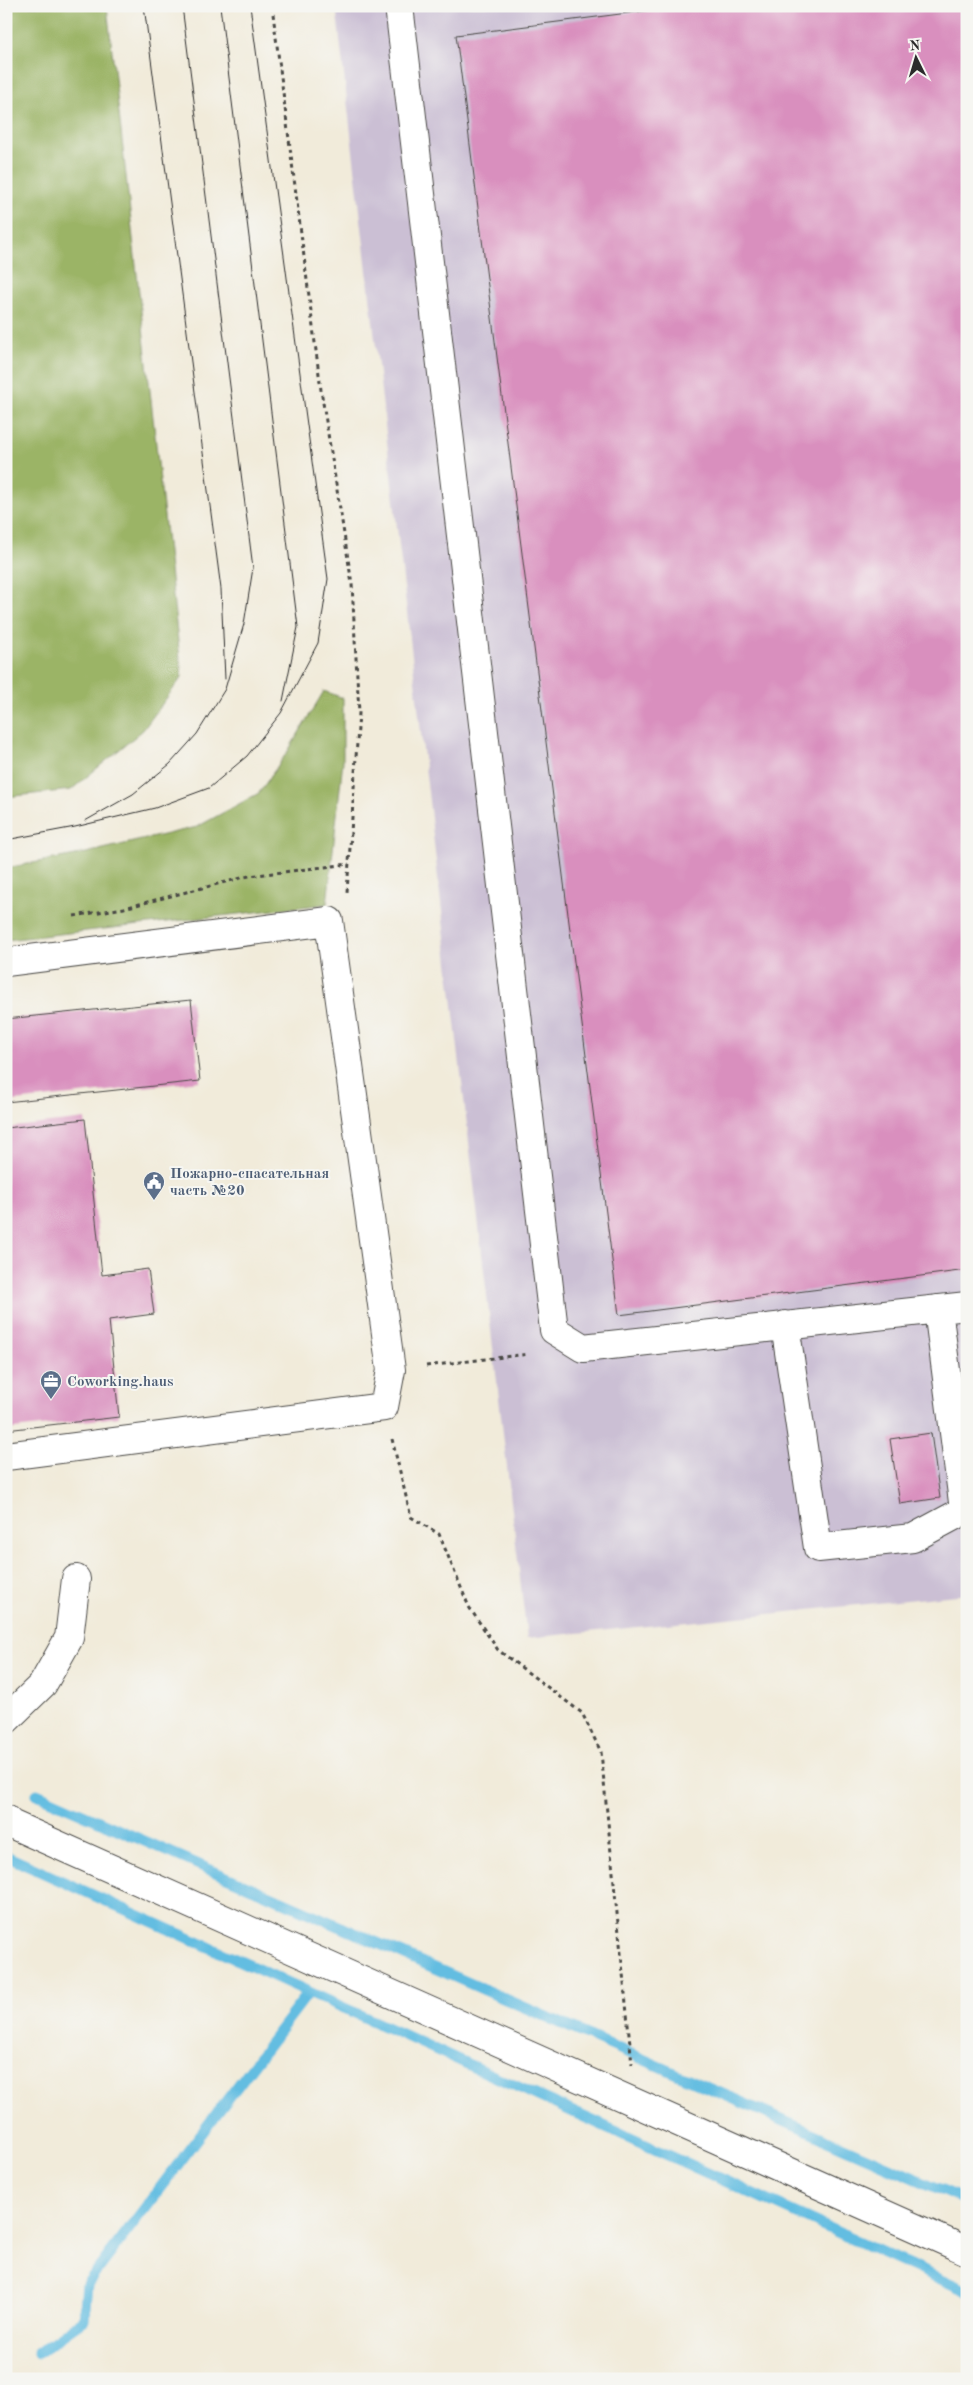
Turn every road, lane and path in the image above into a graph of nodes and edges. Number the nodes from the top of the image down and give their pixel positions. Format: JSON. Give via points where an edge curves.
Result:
{"nodes":[{"id":1,"x":272,"y":6,"type":"edge"},
{"id":2,"x":399,"y":6,"type":"edge"},
{"id":3,"x":349,"y":864,"type":"junction"},
{"id":4,"x":347,"y":889,"type":"dead end"},
{"id":5,"x":65,"y":917,"type":"dead end"},
{"id":6,"x":6,"y":962,"type":"edge"},
{"id":7,"x":967,"y":1306,"type":"edge"},
{"id":8,"x":938,"y":1309,"type":"junction"},
{"id":9,"x":785,"y":1325,"type":"junction"},
{"id":10,"x":583,"y":1348,"type":"junction"},
{"id":11,"x":391,"y":1370,"type":"junction"},
{"id":12,"x":384,"y":1407,"type":"junction"},
{"id":13,"x":6,"y":1456,"type":"edge"},
{"id":14,"x":965,"y":1509,"type":"edge"},
{"id":15,"x":76,"y":1579,"type":"dead end"},
{"id":16,"x":6,"y":1720,"type":"edge"},
{"id":17,"x":6,"y":1819,"type":"edge"},
{"id":18,"x":636,"y":2102,"type":"junction"},
{"id":19,"x":967,"y":2251,"type":"edge"}],
"edges":[{"from":1,"to":3,"type":"path","via":[[320,380],[352,584],[359,713]]},
{"from":2,"to":10,"type":"lane","via":[[554,1330]]},
{"from":3,"to":4,"type":"path"},
{"from":3,"to":5,"type":"path","via":[[249,876],[124,908]]},
{"from":6,"to":11,"type":"lane","via":[[329,921]]},
{"from":7,"to":8,"type":"lane"},
{"from":8,"to":9,"type":"lane"},
{"from":8,"to":14,"type":"lane"},
{"from":9,"to":10,"type":"lane"},
{"from":9,"to":14,"type":"lane","via":[[818,1548],[913,1538]]},
{"from":10,"to":11,"type":"path"},
{"from":11,"to":12,"type":"lane"},
{"from":12,"to":13,"type":"lane"},
{"from":12,"to":18,"type":"path","via":[[411,1517],[439,1534],[469,1607],[498,1650],[582,1713],[601,1752]]},
{"from":15,"to":16,"type":"lane","via":[[69,1638],[43,1684]]},
{"from":17,"to":18,"type":"lane"},
{"from":18,"to":19,"type":"lane"}]}
